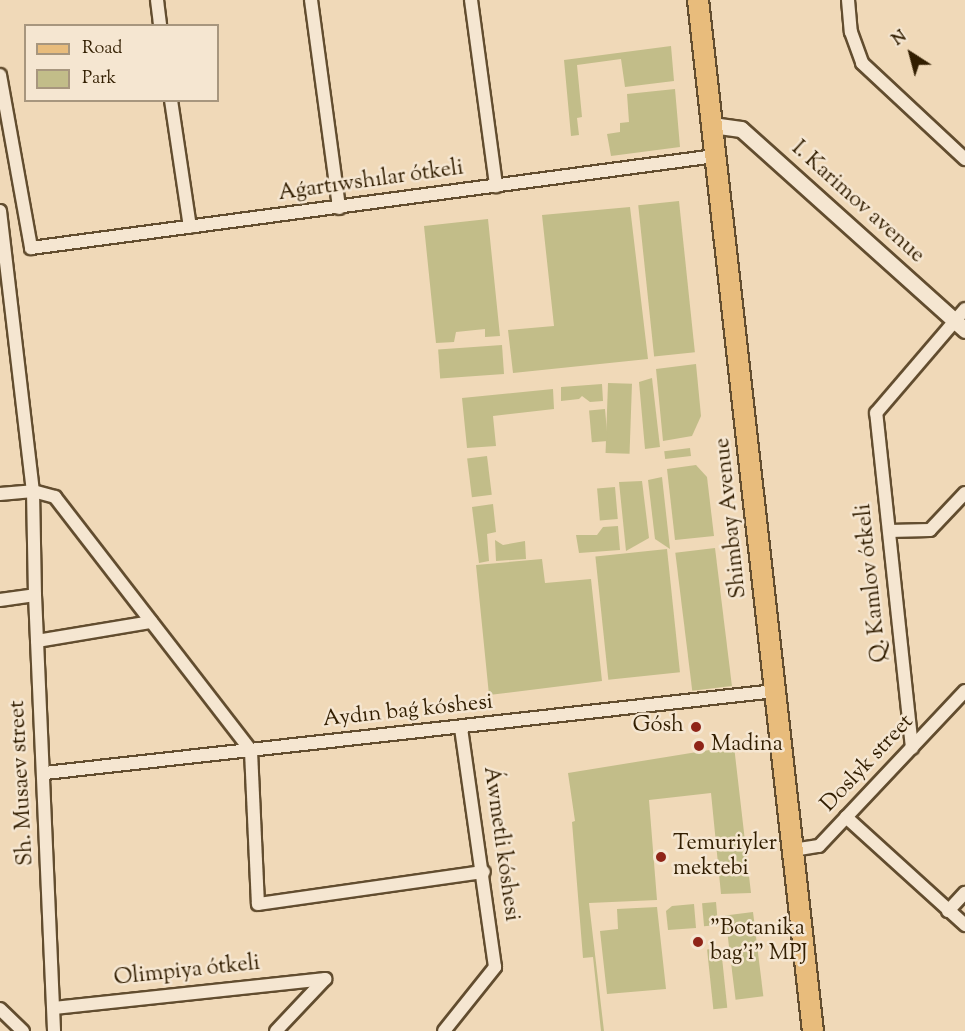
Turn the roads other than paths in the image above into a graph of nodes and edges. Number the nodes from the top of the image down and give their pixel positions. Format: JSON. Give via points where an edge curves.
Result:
{"nodes":[{"id":1,"x":157,"y":0,"type":"edge"},
{"id":2,"x":311,"y":0,"type":"edge"},
{"id":3,"x":471,"y":0,"type":"edge"},
{"id":4,"x":698,"y":0,"type":"edge"},
{"id":5,"x":849,"y":0,"type":"edge"},
{"id":6,"x":160,"y":24,"type":"edge"},
{"id":7,"x":0,"y":75,"type":"edge"},
{"id":8,"x":171,"y":102,"type":"edge"},
{"id":9,"x":712,"y":125,"type":"junction"},
{"id":10,"x":715,"y":156,"type":"junction"},
{"id":11,"x":965,"y":159,"type":"edge"},
{"id":12,"x":496,"y":186,"type":"junction"},
{"id":13,"x":339,"y":208,"type":"junction"},
{"id":14,"x":0,"y":212,"type":"edge"},
{"id":15,"x":190,"y":227,"type":"junction"},
{"id":16,"x":965,"y":309,"type":"edge"},
{"id":17,"x":960,"y":326,"type":"edge"},
{"id":18,"x":33,"y":491,"type":"junction"},
{"id":19,"x":965,"y":493,"type":"edge"},
{"id":20,"x":0,"y":494,"type":"edge"},
{"id":21,"x":888,"y":531,"type":"junction"},
{"id":22,"x":34,"y":596,"type":"junction"},
{"id":23,"x":0,"y":600,"type":"edge"},
{"id":24,"x":152,"y":622,"type":"junction"},
{"id":25,"x":37,"y":641,"type":"junction"},
{"id":26,"x":775,"y":691,"type":"junction"},
{"id":27,"x":965,"y":692,"type":"edge"},
{"id":28,"x":461,"y":727,"type":"junction"},
{"id":29,"x":912,"y":748,"type":"junction"},
{"id":30,"x":251,"y":750,"type":"junction"},
{"id":31,"x":45,"y":773,"type":"junction"},
{"id":32,"x":846,"y":817,"type":"junction"},
{"id":33,"x":793,"y":850,"type":"junction"},
{"id":34,"x":484,"y":872,"type":"junction"},
{"id":35,"x":965,"y":893,"type":"edge"},
{"id":36,"x":948,"y":911,"type":"junction"},
{"id":37,"x":965,"y":925,"type":"edge"},
{"id":38,"x":54,"y":1008,"type":"junction"},
{"id":39,"x":0,"y":1009,"type":"edge"},
{"id":40,"x":23,"y":1031,"type":"edge"},
{"id":41,"x":54,"y":1031,"type":"edge"},
{"id":42,"x":276,"y":1031,"type":"edge"},
{"id":43,"x":444,"y":1031,"type":"edge"},
{"id":44,"x":813,"y":1031,"type":"edge"}],
"edges":[{"from":1,"to":6,"type":"street"},
{"from":2,"to":13,"type":"street"},
{"from":3,"to":12,"type":"street"},
{"from":4,"to":9,"type":"main road","name":"Shimbay Avenue"},
{"from":5,"to":11,"type":"street","via":[[850,32],[862,63]]},
{"from":7,"to":15,"type":"street","name":"Aǵartıwshılar ótkeli","via":[[31,248]]},
{"from":8,"to":15,"type":"street"},
{"from":9,"to":10,"type":"main road","name":"Shimbay Avenue"},
{"from":9,"to":17,"type":"street","name":"I. Karimov avenue","via":[[741,129]]},
{"from":10,"to":12,"type":"street","name":"Aǵartıwshılar ótkeli"},
{"from":10,"to":26,"type":"main road","name":"Shimbay Avenue"},
{"from":12,"to":13,"type":"street","name":"Aǵartıwshılar ótkeli"},
{"from":13,"to":15,"type":"street","name":"Aǵartıwshılar ótkeli"},
{"from":14,"to":18,"type":"street","name":"Sh. Musaev street"},
{"from":16,"to":17,"type":"street"},
{"from":17,"to":21,"type":"street","name":"Q. Kamlov ótkeli","via":[[876,413]]},
{"from":18,"to":20,"type":"street"},
{"from":18,"to":22,"type":"street","name":"Sh. Musaev street"},
{"from":18,"to":24,"type":"street","via":[[55,497]]},
{"from":19,"to":21,"type":"street","via":[[930,530]]},
{"from":21,"to":29,"type":"street","name":"Q. Kamlov ótkeli"},
{"from":22,"to":23,"type":"street"},
{"from":22,"to":25,"type":"street","name":"Sh. Musaev street"},
{"from":24,"to":25,"type":"street"},
{"from":24,"to":30,"type":"street"},
{"from":25,"to":31,"type":"street","name":"Sh. Musaev street"},
{"from":26,"to":28,"type":"street","name":"Aydın baǵ kóshesi"},
{"from":26,"to":33,"type":"main road","name":"Shimbay Avenue"},
{"from":27,"to":29,"type":"street","name":"Doslyk street"},
{"from":28,"to":30,"type":"street","name":"Aydın baǵ kóshesi"},
{"from":28,"to":34,"type":"street","name":"Áwmetli kóshesi"},
{"from":29,"to":32,"type":"street","name":"Doslyk street"},
{"from":30,"to":31,"type":"street","name":"Aydın baǵ kóshesi"},
{"from":30,"to":34,"type":"street","via":[[258,904]]},
{"from":31,"to":38,"type":"street","name":"Sh. Musaev street"},
{"from":32,"to":33,"type":"street","name":"Doslyk street","via":[[819,846]]},
{"from":32,"to":36,"type":"street"},
{"from":33,"to":44,"type":"main road","name":"Shimbay Avenue"},
{"from":34,"to":43,"type":"street","name":"Áwmetli kóshesi","via":[[495,967]]},
{"from":35,"to":36,"type":"street"},
{"from":36,"to":37,"type":"street"},
{"from":38,"to":41,"type":"street","name":"Sh. Musaev street"},
{"from":38,"to":42,"type":"street","name":"Olimpiya ótkeli","via":[[325,979]]},
{"from":39,"to":40,"type":"street"}]}
